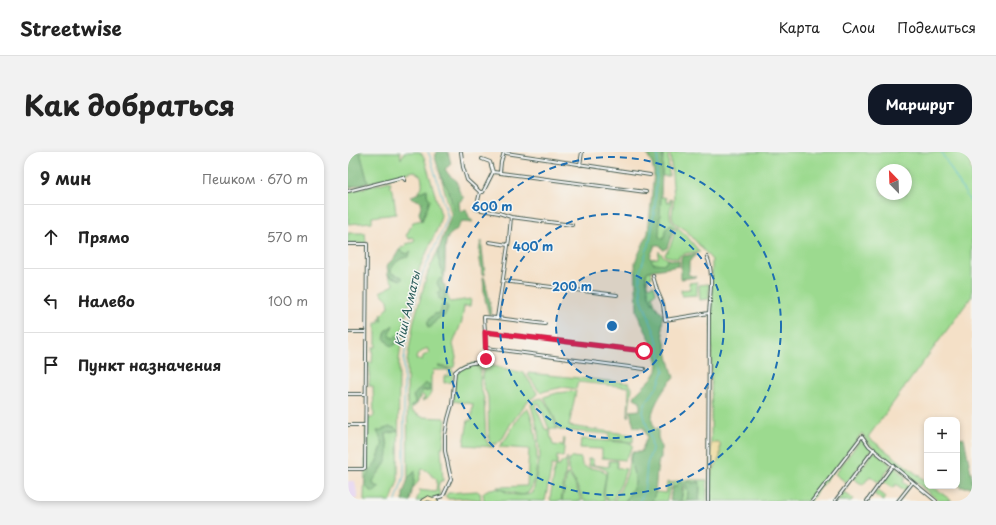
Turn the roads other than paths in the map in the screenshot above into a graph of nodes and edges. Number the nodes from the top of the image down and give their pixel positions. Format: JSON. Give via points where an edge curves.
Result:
{"nodes":[{"id":1,"x":461,"y":152,"type":"edge"},
{"id":2,"x":504,"y":152,"type":"edge"},
{"id":3,"x":582,"y":152,"type":"edge"},
{"id":4,"x":482,"y":159,"type":"dead end"},
{"id":5,"x":580,"y":165,"type":"junction"},
{"id":6,"x":493,"y":172,"type":"junction"},
{"id":7,"x":500,"y":172,"type":"junction"},
{"id":8,"x":650,"y":175,"type":"dead end"},
{"id":9,"x":405,"y":180,"type":"dead end"},
{"id":10,"x":348,"y":191,"type":"edge"},
{"id":11,"x":480,"y":192,"type":"junction"},
{"id":12,"x":646,"y":192,"type":"dead end"},
{"id":13,"x":511,"y":217,"type":"junction"},
{"id":14,"x":572,"y":225,"type":"dead end"},
{"id":15,"x":489,"y":242,"type":"dead end"},
{"id":16,"x":348,"y":244,"type":"edge"},
{"id":17,"x":508,"y":245,"type":"junction"},
{"id":18,"x":707,"y":257,"type":"dead end"},
{"id":19,"x":653,"y":276,"type":"dead end"},
{"id":20,"x":503,"y":281,"type":"junction"},
{"id":21,"x":617,"y":295,"type":"dead end"},
{"id":22,"x":709,"y":313,"type":"junction"},
{"id":23,"x":497,"y":318,"type":"junction"},
{"id":24,"x":545,"y":324,"type":"dead end"},
{"id":25,"x":348,"y":332,"type":"edge"},
{"id":26,"x":366,"y":332,"type":"junction"},
{"id":27,"x":485,"y":332,"type":"junction"},
{"id":28,"x":486,"y":348,"type":"junction"},
{"id":29,"x":644,"y":351,"type":"dead end"},
{"id":30,"x":644,"y":369,"type":"dead end"},
{"id":31,"x":348,"y":394,"type":"edge"},
{"id":32,"x":365,"y":394,"type":"junction"},
{"id":33,"x":348,"y":425,"type":"edge"},
{"id":34,"x":365,"y":425,"type":"junction"},
{"id":35,"x":874,"y":449,"type":"junction"},
{"id":36,"x":893,"y":465,"type":"junction"},
{"id":37,"x":348,"y":469,"type":"edge"},
{"id":38,"x":912,"y":482,"type":"junction"},
{"id":39,"x":932,"y":498,"type":"junction"},
{"id":40,"x":434,"y":500,"type":"edge"},
{"id":41,"x":422,"y":501,"type":"edge"},
{"id":42,"x":708,"y":501,"type":"edge"},
{"id":43,"x":812,"y":501,"type":"edge"},
{"id":44,"x":835,"y":501,"type":"edge"},
{"id":45,"x":867,"y":501,"type":"edge"},
{"id":46,"x":898,"y":501,"type":"edge"},
{"id":47,"x":930,"y":501,"type":"edge"},
{"id":48,"x":936,"y":501,"type":"edge"}],
"edges":[{"from":1,"to":11,"type":"street","via":[[466,179]]},
{"from":2,"to":5,"type":"street"},
{"from":2,"to":7,"type":"street"},
{"from":3,"to":5,"type":"street"},
{"from":4,"to":6,"type":"street","via":[[490,162]]},
{"from":5,"to":8,"type":"street"},
{"from":6,"to":7,"type":"street"},
{"from":6,"to":11,"type":"street","via":[[483,192]]},
{"from":7,"to":12,"type":"street"},
{"from":9,"to":10,"type":"street","via":[[403,177]]},
{"from":11,"to":13,"type":"street","via":[[476,209]]},
{"from":13,"to":14,"type":"street"},
{"from":13,"to":17,"type":"street"},
{"from":15,"to":17,"type":"street"},
{"from":16,"to":26,"type":"street","via":[[367,244]]},
{"from":17,"to":20,"type":"street"},
{"from":18,"to":22,"type":"street","via":[[710,266]]},
{"from":19,"to":22,"type":"street","via":[[663,302],[665,320]]},
{"from":20,"to":21,"type":"street"},
{"from":20,"to":23,"type":"street"},
{"from":22,"to":42,"type":"street"},
{"from":23,"to":24,"type":"street"},
{"from":23,"to":27,"type":"street","via":[[484,317]]},
{"from":25,"to":26,"type":"street"},
{"from":26,"to":32,"type":"street"},
{"from":27,"to":28,"type":"street"},
{"from":27,"to":29,"type":"street"},
{"from":28,"to":30,"type":"street"},
{"from":28,"to":40,"type":"street","via":[[486,364],[473,362],[456,370],[454,374],[445,446],[452,479],[444,495]]},
{"from":31,"to":32,"type":"street"},
{"from":32,"to":34,"type":"street"},
{"from":33,"to":34,"type":"street"},
{"from":34,"to":37,"type":"street","via":[[364,469]]},
{"from":35,"to":36,"type":"street"},
{"from":35,"to":43,"type":"street","via":[[862,436]]},
{"from":35,"to":44,"type":"street"},
{"from":36,"to":38,"type":"street"},
{"from":36,"to":45,"type":"street"},
{"from":38,"to":39,"type":"street"},
{"from":38,"to":46,"type":"street"},
{"from":39,"to":47,"type":"street"},
{"from":39,"to":48,"type":"street"},
{"from":40,"to":41,"type":"street","via":[[428,498]]}]}
